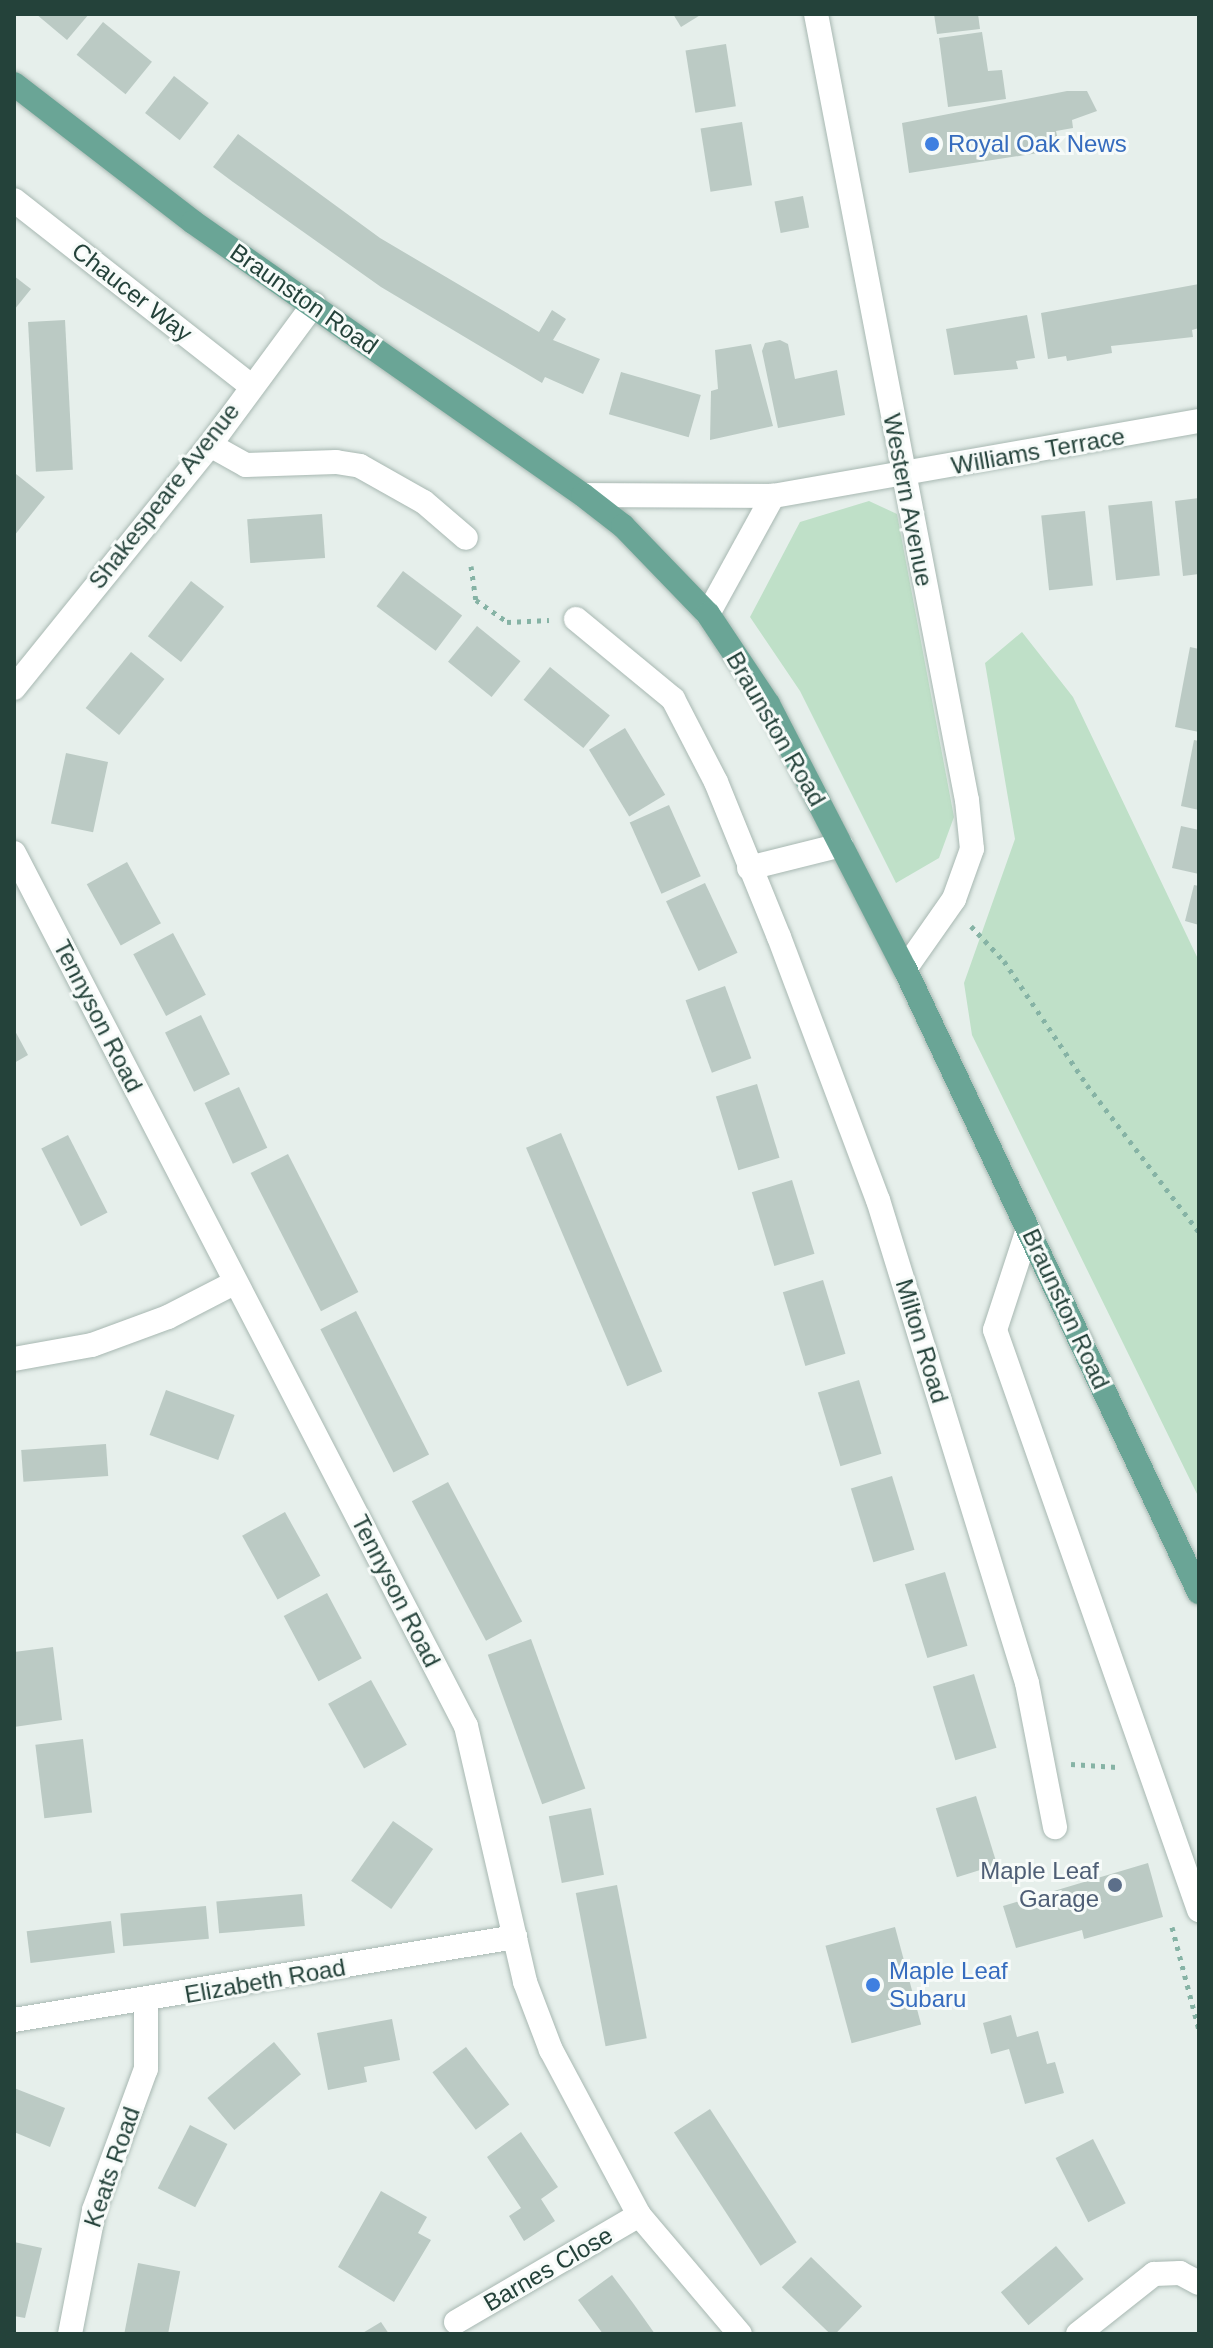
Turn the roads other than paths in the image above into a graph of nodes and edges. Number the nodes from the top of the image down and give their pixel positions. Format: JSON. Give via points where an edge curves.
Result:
{"nodes":[{"id":1,"x":816,"y":14,"type":"edge"},
{"id":2,"x":14,"y":84,"type":"edge"},
{"id":3,"x":14,"y":200,"type":"edge"},
{"id":4,"x":314,"y":304,"type":"junction"},
{"id":5,"x":250,"y":385,"type":"junction"},
{"id":6,"x":1199,"y":421,"type":"edge"},
{"id":7,"x":210,"y":445,"type":"junction"},
{"id":8,"x":903,"y":474,"type":"junction"},
{"id":9,"x":583,"y":495,"type":"junction"},
{"id":10,"x":773,"y":496,"type":"junction"},
{"id":11,"x":466,"y":538,"type":"road end"},
{"id":12,"x":708,"y":614,"type":"junction"},
{"id":13,"x":576,"y":619,"type":"road end"},
{"id":14,"x":14,"y":688,"type":"edge"},
{"id":15,"x":841,"y":845,"type":"junction"},
{"id":16,"x":14,"y":853,"type":"edge"},
{"id":17,"x":749,"y":868,"type":"junction"},
{"id":18,"x":905,"y":969,"type":"junction"},
{"id":19,"x":1028,"y":1229,"type":"junction"},
{"id":20,"x":234,"y":1283,"type":"junction"},
{"id":21,"x":14,"y":1359,"type":"edge"},
{"id":22,"x":1199,"y":1592,"type":"edge"},
{"id":23,"x":1055,"y":1827,"type":"dead end"},
{"id":24,"x":1199,"y":1910,"type":"edge"},
{"id":25,"x":515,"y":1937,"type":"junction"},
{"id":26,"x":146,"y":2001,"type":"junction"},
{"id":27,"x":14,"y":2018,"type":"edge"},
{"id":28,"x":639,"y":2215,"type":"junction"},
{"id":29,"x":1199,"y":2283,"type":"edge"},
{"id":30,"x":456,"y":2322,"type":"dead end"},
{"id":31,"x":70,"y":2334,"type":"edge"},
{"id":32,"x":740,"y":2334,"type":"edge"},
{"id":33,"x":1078,"y":2334,"type":"edge"}],
"edges":[{"from":1,"to":8,"type":"street","name":"Western Avenue"},
{"from":2,"to":4,"type":"main road","name":"Braunston Road","via":[[193,222]]},
{"from":3,"to":5,"type":"street","name":"Chaucer Way"},
{"from":4,"to":5,"type":"street","name":"Shakespeare Avenue"},
{"from":4,"to":9,"type":"main road","name":"Braunston Road"},
{"from":5,"to":7,"type":"street","name":"Shakespeare Avenue"},
{"from":6,"to":8,"type":"street","name":"Williams Terrace"},
{"from":7,"to":11,"type":"street","via":[[246,465],[360,466],[424,502]]},
{"from":7,"to":14,"type":"street","name":"Shakespeare Avenue"},
{"from":8,"to":10,"type":"street","name":"Williams Terrace"},
{"from":8,"to":18,"type":"street","name":"Western Avenue","via":[[972,849],[950,904]]},
{"from":9,"to":10,"type":"street","name":"Williams Terrace"},
{"from":9,"to":12,"type":"main road","name":"Braunston Road","via":[[623,526]]},
{"from":10,"to":12,"type":"street"},
{"from":12,"to":15,"type":"main road","name":"Braunston Road","via":[[768,704]]},
{"from":13,"to":17,"type":"street","name":"Milton Road","via":[[673,699],[716,782]]},
{"from":15,"to":17,"type":"street"},
{"from":15,"to":18,"type":"main road","name":"Braunston Road"},
{"from":16,"to":20,"type":"street","name":"Tennyson Road"},
{"from":17,"to":23,"type":"street","name":"Milton Road","via":[[878,1200],[1027,1683]]},
{"from":18,"to":19,"type":"main road","name":"Braunston Road"},
{"from":19,"to":22,"type":"main road","name":"Braunston Road"},
{"from":19,"to":24,"type":"street","via":[[995,1330]]},
{"from":20,"to":21,"type":"street","via":[[168,1317],[92,1345]]},
{"from":20,"to":25,"type":"street","name":"Tennyson Road","via":[[466,1726]]},
{"from":25,"to":26,"type":"street","name":"Elizabeth Road"},
{"from":25,"to":28,"type":"street","name":"Tennyson Road","via":[[525,1982],[551,2050]]},
{"from":26,"to":27,"type":"street","name":"Elizabeth Road"},
{"from":26,"to":31,"type":"street","name":"Keats Road","via":[[146,2069],[94,2210]]},
{"from":28,"to":30,"type":"street","name":"Barnes Close"},
{"from":28,"to":32,"type":"street","name":"Tennyson Road"},
{"from":29,"to":33,"type":"street","via":[[1180,2273],[1154,2274]]}]}
